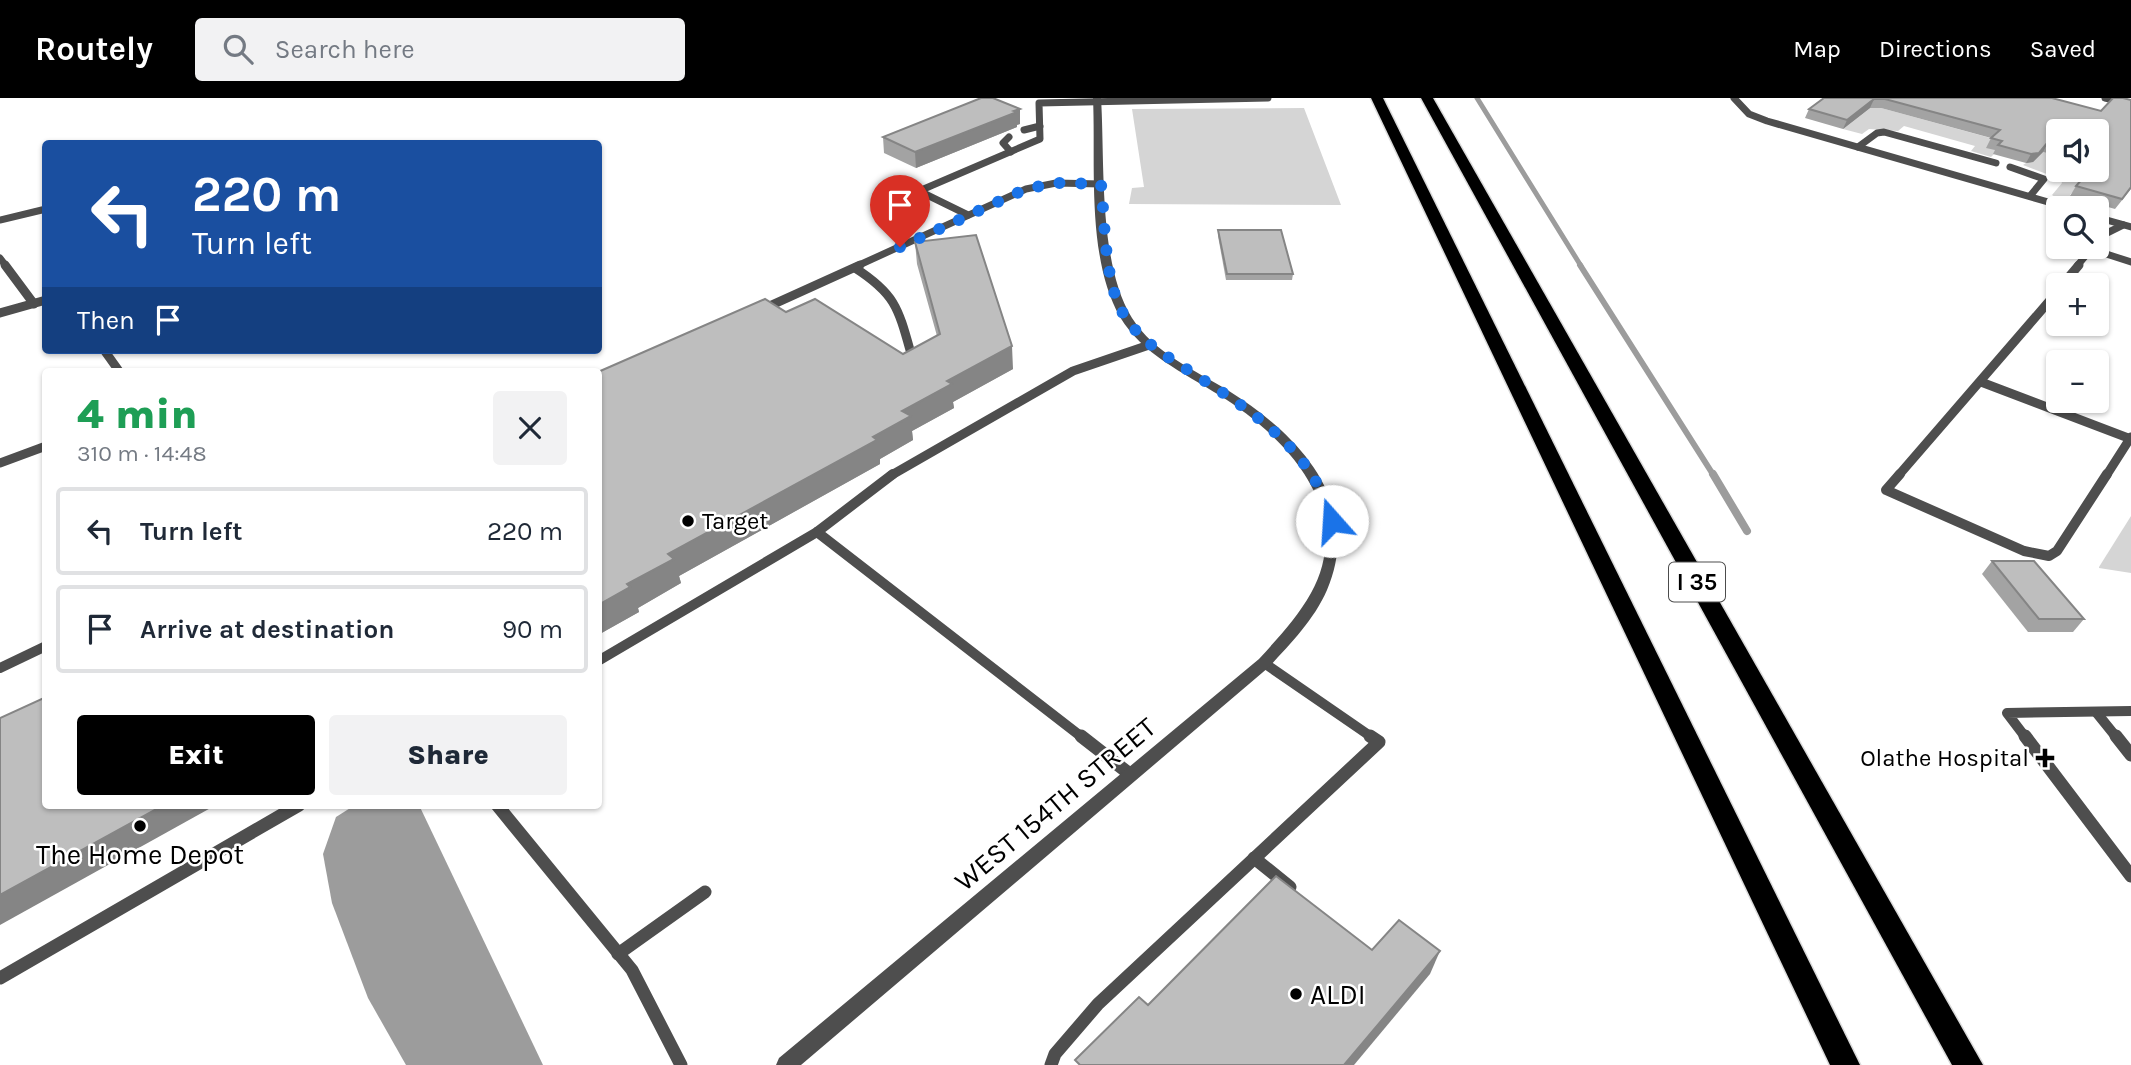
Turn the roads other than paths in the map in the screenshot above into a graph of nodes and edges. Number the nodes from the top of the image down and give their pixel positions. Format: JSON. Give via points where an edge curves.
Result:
{"nodes":[{"id":1,"x":1268,"y":98,"type":"edge"},
{"id":2,"x":1377,"y":98,"type":"edge"},
{"id":3,"x":1427,"y":98,"type":"edge"},
{"id":4,"x":1734,"y":98,"type":"edge"},
{"id":5,"x":2105,"y":98,"type":"edge"},
{"id":6,"x":1197,"y":99,"type":"edge"},
{"id":7,"x":1097,"y":100,"type":"edge"},
{"id":8,"x":1150,"y":100,"type":"edge"},
{"id":9,"x":2131,"y":104,"type":"edge"},
{"id":10,"x":1040,"y":126,"type":"junction"},
{"id":11,"x":1024,"y":130,"type":"dead end"},
{"id":12,"x":1009,"y":137,"type":"dead end"},
{"id":13,"x":1858,"y":147,"type":"junction"},
{"id":14,"x":1011,"y":152,"type":"junction"},
{"id":15,"x":1996,"y":163,"type":"dead end"},
{"id":16,"x":2010,"y":167,"type":"dead end"},
{"id":17,"x":1101,"y":184,"type":"junction"},
{"id":18,"x":2030,"y":197,"type":"junction"},
{"id":19,"x":2046,"y":202,"type":"edge"},
{"id":20,"x":42,"y":210,"type":"edge"},
{"id":21,"x":968,"y":215,"type":"junction"},
{"id":22,"x":0,"y":220,"type":"edge"},
{"id":23,"x":2109,"y":220,"type":"edge"},
{"id":24,"x":2128,"y":227,"type":"edge"},
{"id":25,"x":2109,"y":233,"type":"edge"},
{"id":26,"x":2109,"y":252,"type":"edge"},
{"id":27,"x":0,"y":258,"type":"edge"},
{"id":28,"x":2083,"y":259,"type":"edge"},
{"id":29,"x":2131,"y":262,"type":"edge"},
{"id":30,"x":855,"y":268,"type":"junction"},
{"id":31,"x":2072,"y":273,"type":"edge"},
{"id":32,"x":42,"y":301,"type":"edge"},
{"id":33,"x":34,"y":304,"type":"junction"},
{"id":34,"x":2046,"y":304,"type":"edge"},
{"id":35,"x":757,"y":312,"type":"edge"},
{"id":36,"x":0,"y":313,"type":"edge"},
{"id":37,"x":1149,"y":345,"type":"junction"},
{"id":38,"x":910,"y":350,"type":"edge"},
{"id":39,"x":1981,"y":382,"type":"junction"},
{"id":40,"x":2131,"y":438,"type":"edge"},
{"id":41,"x":42,"y":447,"type":"edge"},
{"id":42,"x":0,"y":463,"type":"edge"},
{"id":43,"x":817,"y":532,"type":"junction"},
{"id":44,"x":42,"y":648,"type":"edge"},
{"id":45,"x":602,"y":659,"type":"edge"},
{"id":46,"x":1264,"y":663,"type":"junction"},
{"id":47,"x":0,"y":668,"type":"edge"},
{"id":48,"x":2131,"y":711,"type":"edge"},
{"id":49,"x":2096,"y":712,"type":"junction"},
{"id":50,"x":2131,"y":755,"type":"edge"},
{"id":51,"x":1130,"y":775,"type":"junction"},
{"id":52,"x":290,"y":809,"type":"edge"},
{"id":53,"x":500,"y":809,"type":"edge"},
{"id":54,"x":1254,"y":858,"type":"junction"},
{"id":55,"x":2131,"y":876,"type":"edge"},
{"id":56,"x":705,"y":892,"type":"dead end"},
{"id":57,"x":1304,"y":898,"type":"edge"},
{"id":58,"x":618,"y":954,"type":"junction"},
{"id":59,"x":0,"y":978,"type":"edge"},
{"id":60,"x":1817,"y":1007,"type":"junction"},
{"id":61,"x":681,"y":1065,"type":"edge"},
{"id":62,"x":786,"y":1065,"type":"edge"},
{"id":63,"x":1051,"y":1065,"type":"edge"},
{"id":64,"x":1838,"y":1065,"type":"edge"},
{"id":65,"x":1845,"y":1065,"type":"edge"},
{"id":66,"x":1968,"y":1065,"type":"edge"}],
"edges":[{"from":1,"to":6,"type":"lane"},
{"from":2,"to":60,"type":"highway"},
{"from":3,"to":66,"type":"highway","number":"I 35"},
{"from":4,"to":13,"type":"lane","via":[[1753,116]]},
{"from":5,"to":9,"type":"lane"},
{"from":6,"to":8,"type":"lane"},
{"from":7,"to":8,"type":"lane"},
{"from":7,"to":10,"type":"lane","via":[[1039,103]]},
{"from":7,"to":17,"type":"street"},
{"from":10,"to":11,"type":"lane"},
{"from":10,"to":14,"type":"lane","via":[[1040,139]]},
{"from":12,"to":14,"type":"lane","via":[[1003,144]]},
{"from":13,"to":15,"type":"lane","via":[[1884,132]]},
{"from":13,"to":18,"type":"lane"},
{"from":14,"to":21,"type":"lane","via":[[919,191]]},
{"from":16,"to":18,"type":"lane","via":[[2044,179]]},
{"from":17,"to":21,"type":"lane","via":[[1042,185]]},
{"from":17,"to":37,"type":"street","via":[[1108,264],[1117,302]]},
{"from":18,"to":19,"type":"lane"},
{"from":20,"to":22,"type":"lane"},
{"from":21,"to":30,"type":"lane"},
{"from":23,"to":24,"type":"lane"},
{"from":24,"to":25,"type":"lane"},
{"from":26,"to":29,"type":"lane"},
{"from":27,"to":33,"type":"lane"},
{"from":28,"to":31,"type":"lane"},
{"from":30,"to":35,"type":"lane"},
{"from":30,"to":38,"type":"lane","via":[[894,296]]},
{"from":32,"to":33,"type":"lane"},
{"from":33,"to":36,"type":"lane"},
{"from":34,"to":39,"type":"lane"},
{"from":37,"to":43,"type":"lane","via":[[1073,371],[891,475]]},
{"from":37,"to":46,"type":"street","name":"WEST 154TH STREET","via":[[1280,436],[1326,499],[1332,521],[1332,563],[1323,588],[1308,615]]},
{"from":39,"to":40,"type":"lane"},
{"from":39,"to":40,"type":"lane","via":[[1886,490],[2024,551],[2049,556],[2057,551]]},
{"from":41,"to":42,"type":"lane"},
{"from":43,"to":45,"type":"lane"},
{"from":43,"to":51,"type":"lane"},
{"from":44,"to":47,"type":"lane"},
{"from":46,"to":51,"type":"street","name":"WEST 154TH STREET"},
{"from":46,"to":54,"type":"lane","via":[[1379,741]]},
{"from":48,"to":49,"type":"lane"},
{"from":49,"to":50,"type":"lane"},
{"from":49,"to":55,"type":"lane","via":[[2007,713]]},
{"from":51,"to":62,"type":"street","name":"WEST 154TH STREET"},
{"from":52,"to":59,"type":"lane"},
{"from":53,"to":58,"type":"lane"},
{"from":54,"to":57,"type":"lane"},
{"from":54,"to":63,"type":"lane","via":[[1098,1004],[1055,1054]]},
{"from":56,"to":58,"type":"lane"},
{"from":58,"to":61,"type":"lane","via":[[651,999]]},
{"from":60,"to":64,"type":"highway"},
{"from":60,"to":65,"type":"highway"}]}
